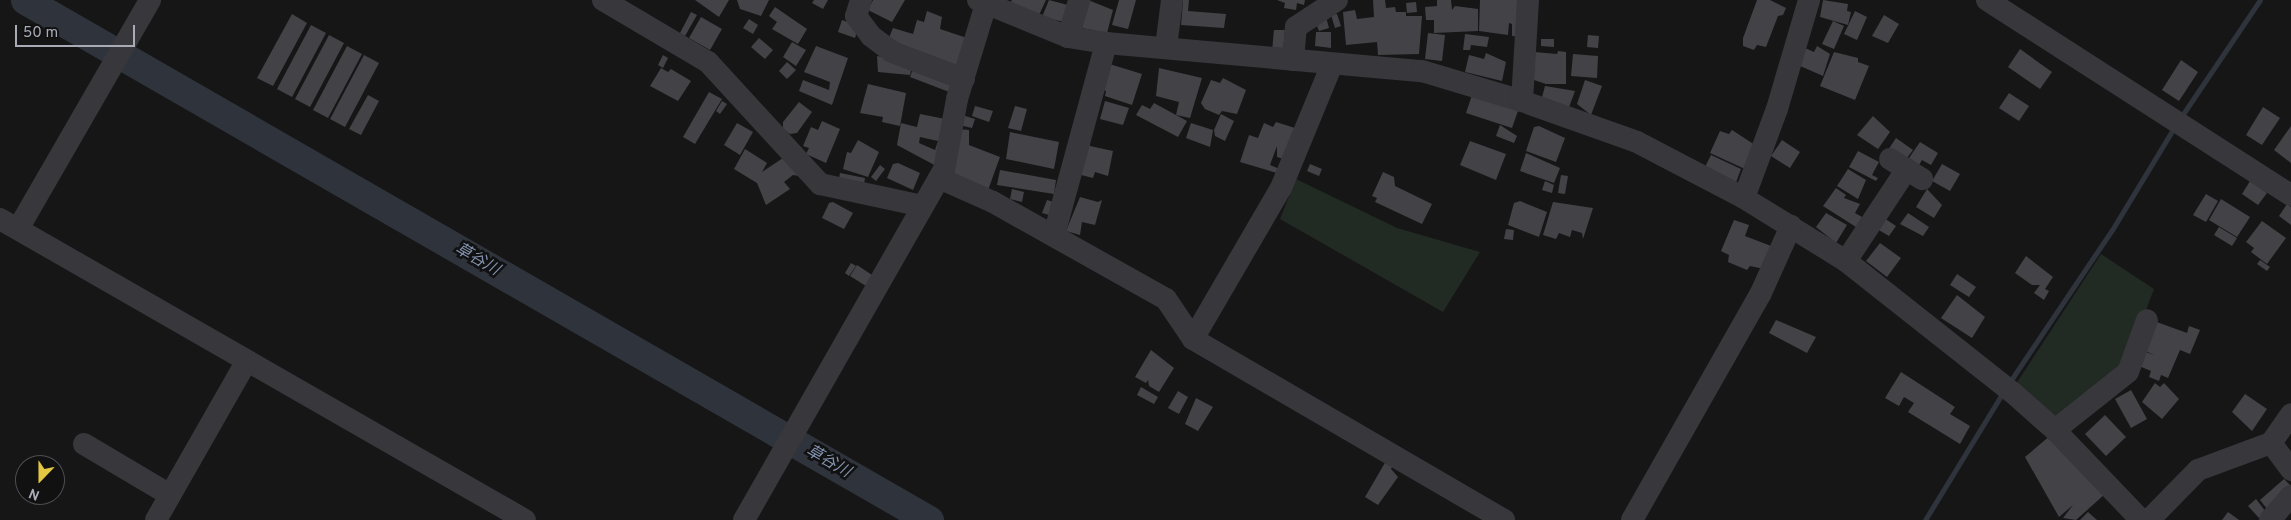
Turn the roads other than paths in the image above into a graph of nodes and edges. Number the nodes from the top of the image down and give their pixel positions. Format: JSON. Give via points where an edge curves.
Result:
{"nodes":[{"id":1,"x":150,"y":0,"type":"edge"},
{"id":2,"x":603,"y":0,"type":"edge"},
{"id":3,"x":861,"y":0,"type":"edge"},
{"id":4,"x":1080,"y":0,"type":"edge"},
{"id":5,"x":1172,"y":0,"type":"edge"},
{"id":6,"x":1337,"y":0,"type":"edge"},
{"id":7,"x":1528,"y":0,"type":"edge"},
{"id":8,"x":1809,"y":0,"type":"edge"},
{"id":9,"x":1987,"y":0,"type":"edge"},
{"id":10,"x":982,"y":2,"type":"edge"},
{"id":11,"x":1068,"y":37,"type":"junction"},
{"id":12,"x":1106,"y":43,"type":"junction"},
{"id":13,"x":1166,"y":47,"type":"junction"},
{"id":14,"x":1293,"y":60,"type":"junction"},
{"id":15,"x":1332,"y":64,"type":"junction"},
{"id":16,"x":964,"y":80,"type":"junction"},
{"id":17,"x":1522,"y":101,"type":"junction"},
{"id":18,"x":1906,"y":169,"type":"dead end"},
{"id":19,"x":940,"y":178,"type":"junction"},
{"id":20,"x":2291,"y":195,"type":"edge"},
{"id":21,"x":1744,"y":198,"type":"junction"},
{"id":22,"x":923,"y":206,"type":"junction"},
{"id":23,"x":9,"y":224,"type":"edge"},
{"id":24,"x":1791,"y":226,"type":"junction"},
{"id":25,"x":1054,"y":235,"type":"junction"},
{"id":26,"x":1846,"y":261,"type":"junction"},
{"id":27,"x":2146,"y":320,"type":"dead end"},
{"id":28,"x":1193,"y":339,"type":"junction"},
{"id":29,"x":246,"y":362,"type":"junction"},
{"id":30,"x":2291,"y":414,"type":"edge"},
{"id":31,"x":2055,"y":430,"type":"junction"},
{"id":32,"x":2271,"y":443,"type":"junction"},
{"id":33,"x":84,"y":444,"type":"dead end"},
{"id":34,"x":2291,"y":470,"type":"edge"},
{"id":35,"x":170,"y":495,"type":"junction"},
{"id":36,"x":2291,"y":496,"type":"edge"},
{"id":37,"x":156,"y":520,"type":"edge"},
{"id":38,"x":525,"y":520,"type":"edge"},
{"id":39,"x":744,"y":520,"type":"edge"},
{"id":40,"x":1504,"y":520,"type":"edge"},
{"id":41,"x":1632,"y":520,"type":"edge"},
{"id":42,"x":2141,"y":520,"type":"edge"},
{"id":43,"x":2149,"y":520,"type":"edge"},
{"id":44,"x":2270,"y":520,"type":"edge"}],
"edges":[{"from":1,"to":23,"type":"street","via":[[101,83]]},
{"from":2,"to":22,"type":"street","via":[[708,62],[820,184]]},
{"from":3,"to":16,"type":"street","via":[[856,16],[871,36],[898,54]]},
{"from":4,"to":11,"type":"street"},
{"from":5,"to":13,"type":"street"},
{"from":6,"to":14,"type":"street","via":[[1296,27]]},
{"from":7,"to":17,"type":"street"},
{"from":8,"to":21,"type":"street","via":[[1777,108]]},
{"from":9,"to":20,"type":"street"},
{"from":10,"to":11,"type":"street"},
{"from":10,"to":16,"type":"street"},
{"from":11,"to":12,"type":"street"},
{"from":12,"to":13,"type":"street"},
{"from":12,"to":25,"type":"street"},
{"from":13,"to":14,"type":"street"},
{"from":14,"to":15,"type":"street"},
{"from":15,"to":17,"type":"street","via":[[1422,71]]},
{"from":15,"to":28,"type":"street","via":[[1281,188]]},
{"from":16,"to":19,"type":"street"},
{"from":17,"to":21,"type":"street","via":[[1637,142]]},
{"from":18,"to":26,"type":"street"},
{"from":19,"to":22,"type":"street"},
{"from":19,"to":25,"type":"street"},
{"from":21,"to":24,"type":"street"},
{"from":22,"to":39,"type":"street"},
{"from":23,"to":29,"type":"street"},
{"from":24,"to":26,"type":"street"},
{"from":24,"to":41,"type":"street","via":[[1760,295]]},
{"from":25,"to":28,"type":"street","via":[[1166,299]]},
{"from":26,"to":31,"type":"street"},
{"from":27,"to":31,"type":"street","via":[[2128,372]]},
{"from":28,"to":40,"type":"street"},
{"from":29,"to":35,"type":"street"},
{"from":29,"to":38,"type":"street"},
{"from":30,"to":32,"type":"street"},
{"from":31,"to":42,"type":"street"},
{"from":32,"to":34,"type":"street"},
{"from":32,"to":43,"type":"street","via":[[2198,470]]},
{"from":33,"to":35,"type":"street"},
{"from":35,"to":37,"type":"street"},
{"from":36,"to":44,"type":"street"}]}
